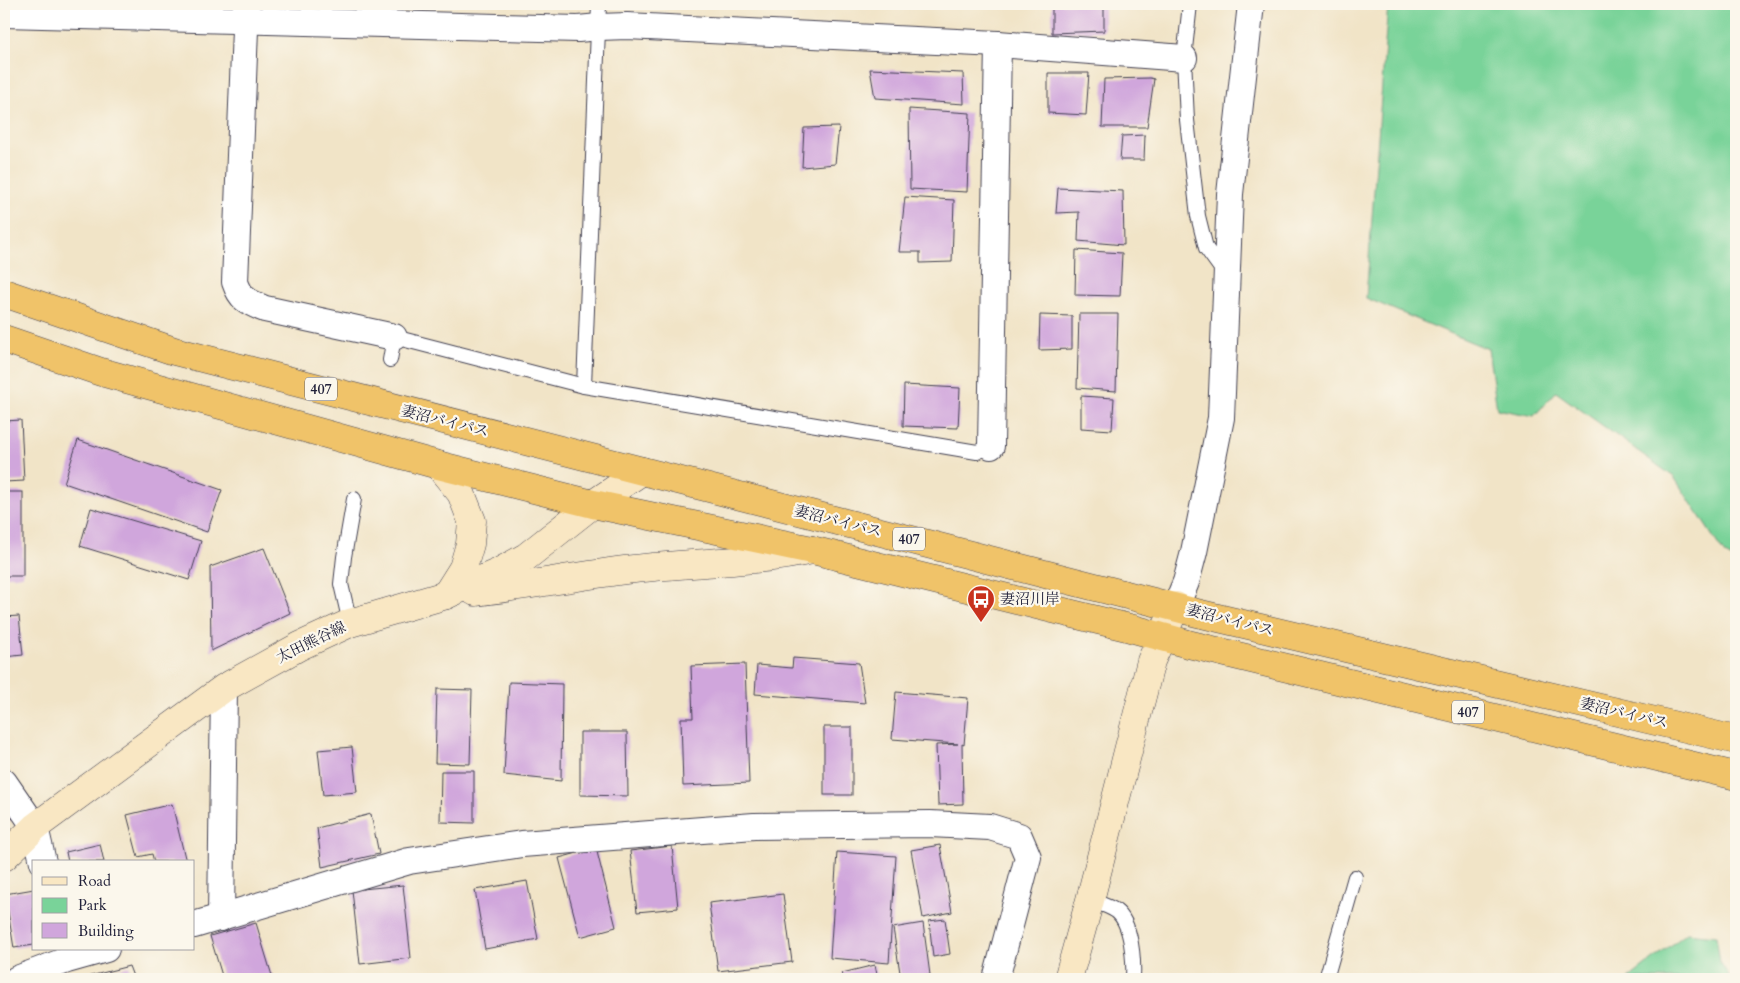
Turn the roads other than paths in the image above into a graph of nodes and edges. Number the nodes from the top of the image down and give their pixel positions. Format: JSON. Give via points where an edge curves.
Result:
{"nodes":[{"id":1,"x":1190,"y":4,"type":"edge"},
{"id":2,"x":1252,"y":4,"type":"edge"},
{"id":3,"x":246,"y":12,"type":"edge"},
{"id":4,"x":4,"y":14,"type":"edge"},
{"id":5,"x":599,"y":15,"type":"edge"},
{"id":6,"x":998,"y":44,"type":"junction"},
{"id":7,"x":1184,"y":58,"type":"junction"},
{"id":8,"x":1226,"y":277,"type":"junction"},
{"id":9,"x":4,"y":293,"type":"edge"},
{"id":10,"x":4,"y":340,"type":"edge"},
{"id":11,"x":392,"y":349,"type":"joint"},
{"id":12,"x":584,"y":386,"type":"junction"},
{"id":13,"x":991,"y":446,"type":"joint"},
{"id":14,"x":438,"y":465,"type":"junction"},
{"id":15,"x":642,"y":471,"type":"junction"},
{"id":16,"x":354,"y":499,"type":"dead end"},
{"id":17,"x":593,"y":504,"type":"junction"},
{"id":18,"x":812,"y":550,"type":"junction"},
{"id":19,"x":446,"y":595,"type":"junction"},
{"id":20,"x":1176,"y":606,"type":"junction"},
{"id":21,"x":350,"y":623,"type":"junction"},
{"id":22,"x":1161,"y":637,"type":"junction"},
{"id":23,"x":224,"y":688,"type":"junction"},
{"id":24,"x":1736,"y":740,"type":"edge"},
{"id":25,"x":1736,"y":776,"type":"edge"},
{"id":26,"x":4,"y":782,"type":"edge"},
{"id":27,"x":35,"y":828,"type":"junction"},
{"id":28,"x":4,"y":857,"type":"edge"},
{"id":29,"x":43,"y":860,"type":"edge"},
{"id":30,"x":1355,"y":877,"type":"dead end"},
{"id":31,"x":1090,"y":900,"type":"junction"},
{"id":32,"x":221,"y":918,"type":"junction"},
{"id":33,"x":195,"y":925,"type":"edge"},
{"id":34,"x":103,"y":950,"type":"edge"},
{"id":35,"x":68,"y":963,"type":"edge"},
{"id":36,"x":17,"y":979,"type":"edge"},
{"id":37,"x":996,"y":979,"type":"edge"},
{"id":38,"x":1068,"y":979,"type":"edge"},
{"id":39,"x":1133,"y":979,"type":"edge"},
{"id":40,"x":1326,"y":979,"type":"edge"}],
"edges":[{"from":1,"to":7,"type":"lane"},
{"from":2,"to":8,"type":"street","via":[[1230,194]]},
{"from":3,"to":4,"type":"street"},
{"from":3,"to":5,"type":"street","via":[[578,29]]},
{"from":3,"to":11,"type":"street","via":[[235,282],[238,292],[248,302],[265,309]]},
{"from":5,"to":6,"type":"street","via":[[627,26]]},
{"from":5,"to":12,"type":"lane"},
{"from":6,"to":7,"type":"street"},
{"from":6,"to":13,"type":"street"},
{"from":7,"to":8,"type":"lane","via":[[1198,216],[1206,248]]},
{"from":8,"to":20,"type":"street","via":[[1220,418],[1194,552]]},
{"from":9,"to":15,"type":"highway","name":"妻沼バイパス","number":"407","via":[[174,351]]},
{"from":10,"to":14,"type":"highway","number":"407","via":[[101,372]]},
{"from":11,"to":12,"type":"lane"},
{"from":12,"to":13,"type":"lane","via":[[977,452]]},
{"from":14,"to":17,"type":"highway","number":"407"},
{"from":14,"to":19,"type":"main road","via":[[461,493],[472,521],[463,568]]},
{"from":15,"to":17,"type":"main road","name":"太田熊谷線"},
{"from":15,"to":20,"type":"highway","name":"妻沼バイパス","number":"407"},
{"from":16,"to":21,"type":"lane","via":[[341,584]]},
{"from":17,"to":18,"type":"highway","number":"407"},
{"from":17,"to":19,"type":"main road","name":"太田熊谷線","via":[[526,557]]},
{"from":18,"to":19,"type":"main road","via":[[782,557],[634,569]]},
{"from":18,"to":22,"type":"highway","number":"407"},
{"from":19,"to":21,"type":"main road","name":"太田熊谷線"},
{"from":20,"to":22,"type":"main road"},
{"from":20,"to":24,"type":"highway","name":"妻沼バイパス","number":"407"},
{"from":21,"to":23,"type":"main road","name":"太田熊谷線"},
{"from":22,"to":25,"type":"highway","number":"407"},
{"from":22,"to":31,"type":"main road","via":[[1151,661]]},
{"from":23,"to":27,"type":"main road","name":"太田熊谷線"},
{"from":23,"to":32,"type":"street"},
{"from":26,"to":27,"type":"street"},
{"from":27,"to":28,"type":"main road","name":"太田熊谷線"},
{"from":27,"to":29,"type":"street"},
{"from":30,"to":40,"type":"lane"},
{"from":31,"to":38,"type":"main road"},
{"from":31,"to":39,"type":"lane","via":[[1116,911],[1124,920],[1131,944]]},
{"from":32,"to":33,"type":"street"},
{"from":32,"to":37,"type":"street","via":[[409,861],[522,844],[754,826],[930,824],[990,827],[1019,836],[1028,857]]},
{"from":34,"to":35,"type":"street"},
{"from":35,"to":36,"type":"street"}]}
